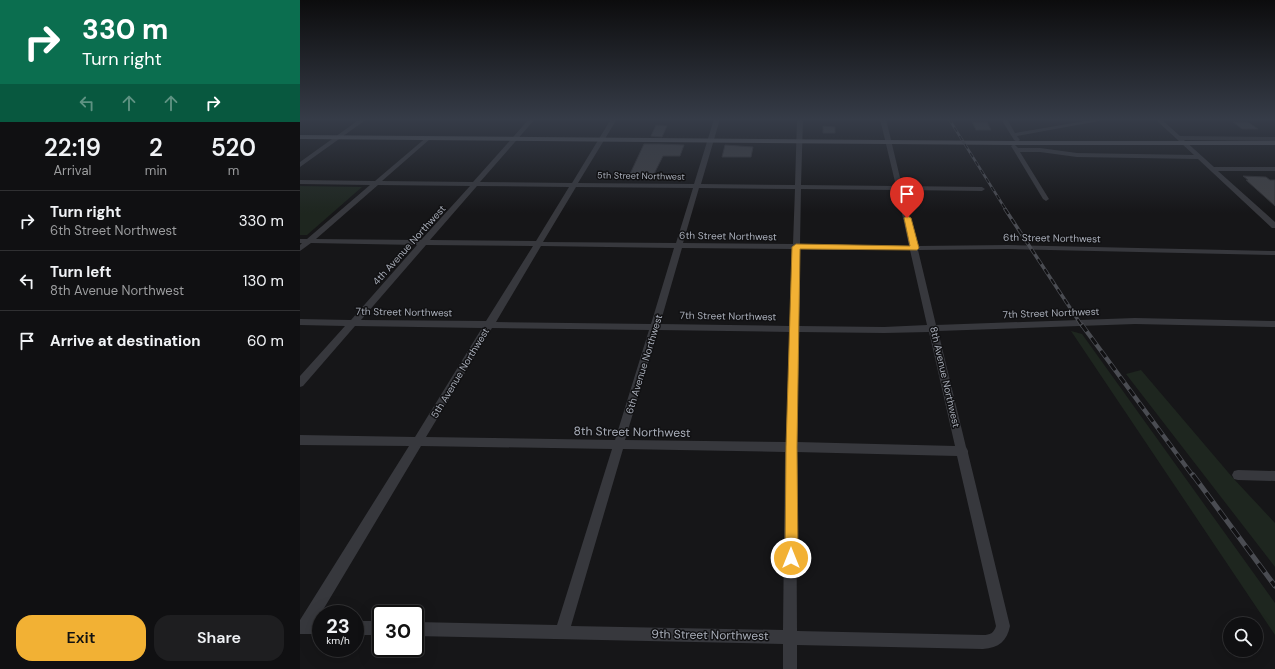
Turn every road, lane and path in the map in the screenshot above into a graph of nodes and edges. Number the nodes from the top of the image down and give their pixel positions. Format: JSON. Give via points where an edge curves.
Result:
{"nodes":[{"id":1,"x":321,"y":150,"type":"edge"},
{"id":2,"x":414,"y":150,"type":"edge"},
{"id":3,"x":505,"y":150,"type":"edge"},
{"id":4,"x":595,"y":150,"type":"edge"},
{"id":5,"x":707,"y":150,"type":"edge"},
{"id":6,"x":800,"y":150,"type":"edge"},
{"id":7,"x":891,"y":150,"type":"edge"},
{"id":8,"x":1019,"y":150,"type":"edge"},
{"id":9,"x":1041,"y":150,"type":"edge"},
{"id":10,"x":1192,"y":150,"type":"edge"},
{"id":11,"x":1199,"y":157,"type":"junction"},
{"id":12,"x":300,"y":165,"type":"edge"},
{"id":13,"x":1213,"y":169,"type":"junction"},
{"id":14,"x":1275,"y":169,"type":"edge"},
{"id":15,"x":300,"y":182,"type":"edge"},
{"id":16,"x":376,"y":183,"type":"junction"},
{"id":17,"x":476,"y":184,"type":"junction"},
{"id":18,"x":574,"y":185,"type":"junction"},
{"id":19,"x":697,"y":186,"type":"junction"},
{"id":20,"x":798,"y":187,"type":"junction"},
{"id":21,"x":900,"y":188,"type":"junction"},
{"id":22,"x":982,"y":189,"type":"dead end"},
{"id":23,"x":1046,"y":198,"type":"dead end"},
{"id":24,"x":1275,"y":226,"type":"edge"},
{"id":25,"x":300,"y":241,"type":"edge"},
{"id":26,"x":309,"y":241,"type":"junction"},
{"id":27,"x":424,"y":242,"type":"junction"},
{"id":28,"x":539,"y":244,"type":"junction"},
{"id":29,"x":679,"y":246,"type":"junction"},
{"id":30,"x":796,"y":247,"type":"junction"},
{"id":31,"x":915,"y":248,"type":"junction"},
{"id":32,"x":300,"y":249,"type":"edge"},
{"id":33,"x":1275,"y":253,"type":"edge"},
{"id":34,"x":300,"y":322,"type":"edge"},
{"id":35,"x":353,"y":322,"type":"junction"},
{"id":36,"x":489,"y":324,"type":"junction"},
{"id":37,"x":1275,"y":324,"type":"edge"},
{"id":38,"x":656,"y":326,"type":"junction"},
{"id":39,"x":794,"y":328,"type":"junction"},
{"id":40,"x":934,"y":329,"type":"junction"},
{"id":41,"x":300,"y":383,"type":"edge"},
{"id":42,"x":300,"y":440,"type":"edge"},
{"id":43,"x":419,"y":442,"type":"junction"},
{"id":44,"x":620,"y":444,"type":"junction"},
{"id":45,"x":792,"y":447,"type":"junction"},
{"id":46,"x":963,"y":451,"type":"junction"},
{"id":47,"x":1238,"y":475,"type":"dead end"},
{"id":48,"x":1275,"y":476,"type":"edge"},
{"id":49,"x":303,"y":627,"type":"edge"},
{"id":50,"x":424,"y":629,"type":"edge"},
{"id":51,"x":562,"y":632,"type":"junction"},
{"id":52,"x":1002,"y":634,"type":"joint"},
{"id":53,"x":791,"y":638,"type":"junction"},
{"id":54,"x":790,"y":669,"type":"edge"}],
"edges":[{"from":1,"to":12,"type":"street"},
{"from":2,"to":16,"type":"street"},
{"from":3,"to":17,"type":"street","name":"4th Avenue Northwest"},
{"from":4,"to":18,"type":"street","name":"5th Avenue Northwest"},
{"from":5,"to":19,"type":"street","name":"6th Avenue Northwest"},
{"from":6,"to":20,"type":"street"},
{"from":7,"to":21,"type":"street","name":"8th Avenue Northwest"},
{"from":8,"to":23,"type":"street"},
{"from":9,"to":11,"type":"street","via":[[1077,156]]},
{"from":10,"to":11,"type":"street"},
{"from":11,"to":13,"type":"street"},
{"from":13,"to":14,"type":"street"},
{"from":13,"to":24,"type":"street"},
{"from":15,"to":16,"type":"street","name":"5th Street Northwest"},
{"from":16,"to":17,"type":"street","name":"5th Street Northwest"},
{"from":16,"to":26,"type":"street"},
{"from":17,"to":18,"type":"street","name":"5th Street Northwest"},
{"from":17,"to":27,"type":"street","name":"4th Avenue Northwest"},
{"from":18,"to":19,"type":"street","name":"5th Street Northwest"},
{"from":18,"to":28,"type":"street","name":"5th Avenue Northwest"},
{"from":19,"to":20,"type":"street","name":"5th Street Northwest"},
{"from":19,"to":29,"type":"street","name":"6th Avenue Northwest"},
{"from":20,"to":21,"type":"street","name":"5th Street Northwest"},
{"from":20,"to":30,"type":"street"},
{"from":21,"to":22,"type":"street","name":"5th Street Northwest"},
{"from":21,"to":31,"type":"street","name":"8th Avenue Northwest"},
{"from":25,"to":26,"type":"street","name":"6th Street Northwest"},
{"from":26,"to":27,"type":"street","name":"6th Street Northwest"},
{"from":26,"to":32,"type":"street"},
{"from":27,"to":28,"type":"street","name":"6th Street Northwest"},
{"from":27,"to":35,"type":"street","name":"4th Avenue Northwest"},
{"from":28,"to":29,"type":"street","name":"6th Street Northwest"},
{"from":28,"to":36,"type":"street","name":"5th Avenue Northwest"},
{"from":29,"to":30,"type":"street","name":"6th Street Northwest"},
{"from":29,"to":38,"type":"street","name":"6th Avenue Northwest"},
{"from":30,"to":31,"type":"street","name":"6th Street Northwest"},
{"from":30,"to":39,"type":"street"},
{"from":31,"to":33,"type":"street","name":"6th Street Northwest","via":[[1008,247]]},
{"from":31,"to":40,"type":"street","name":"8th Avenue Northwest"},
{"from":34,"to":35,"type":"street","name":"7th Street Northwest"},
{"from":35,"to":36,"type":"street","name":"7th Street Northwest"},
{"from":35,"to":41,"type":"street","name":"4th Avenue Northwest"},
{"from":36,"to":38,"type":"street","name":"7th Street Northwest"},
{"from":36,"to":43,"type":"street","name":"5th Avenue Northwest"},
{"from":37,"to":40,"type":"street","name":"7th Street Northwest","via":[[1135,321]]},
{"from":38,"to":39,"type":"street","name":"7th Street Northwest"},
{"from":38,"to":44,"type":"street","name":"6th Avenue Northwest"},
{"from":39,"to":40,"type":"street","name":"7th Street Northwest"},
{"from":39,"to":45,"type":"street"},
{"from":40,"to":46,"type":"street","name":"8th Avenue Northwest"},
{"from":42,"to":43,"type":"street","name":"8th Street Northwest"},
{"from":43,"to":44,"type":"street","name":"8th Street Northwest"},
{"from":43,"to":49,"type":"street","name":"5th Avenue Northwest"},
{"from":44,"to":45,"type":"street","name":"8th Street Northwest"},
{"from":44,"to":51,"type":"street","name":"6th Avenue Northwest"},
{"from":45,"to":46,"type":"street","name":"8th Street Northwest"},
{"from":45,"to":53,"type":"street"},
{"from":46,"to":52,"type":"street","name":"8th Avenue Northwest","via":[[1003,626]]},
{"from":47,"to":48,"type":"street"},
{"from":50,"to":51,"type":"street","name":"9th Street Northwest"},
{"from":51,"to":53,"type":"street","name":"9th Street Northwest"},
{"from":52,"to":53,"type":"street","name":"9th Street Northwest","via":[[993,642]]},
{"from":53,"to":54,"type":"street"}]}
